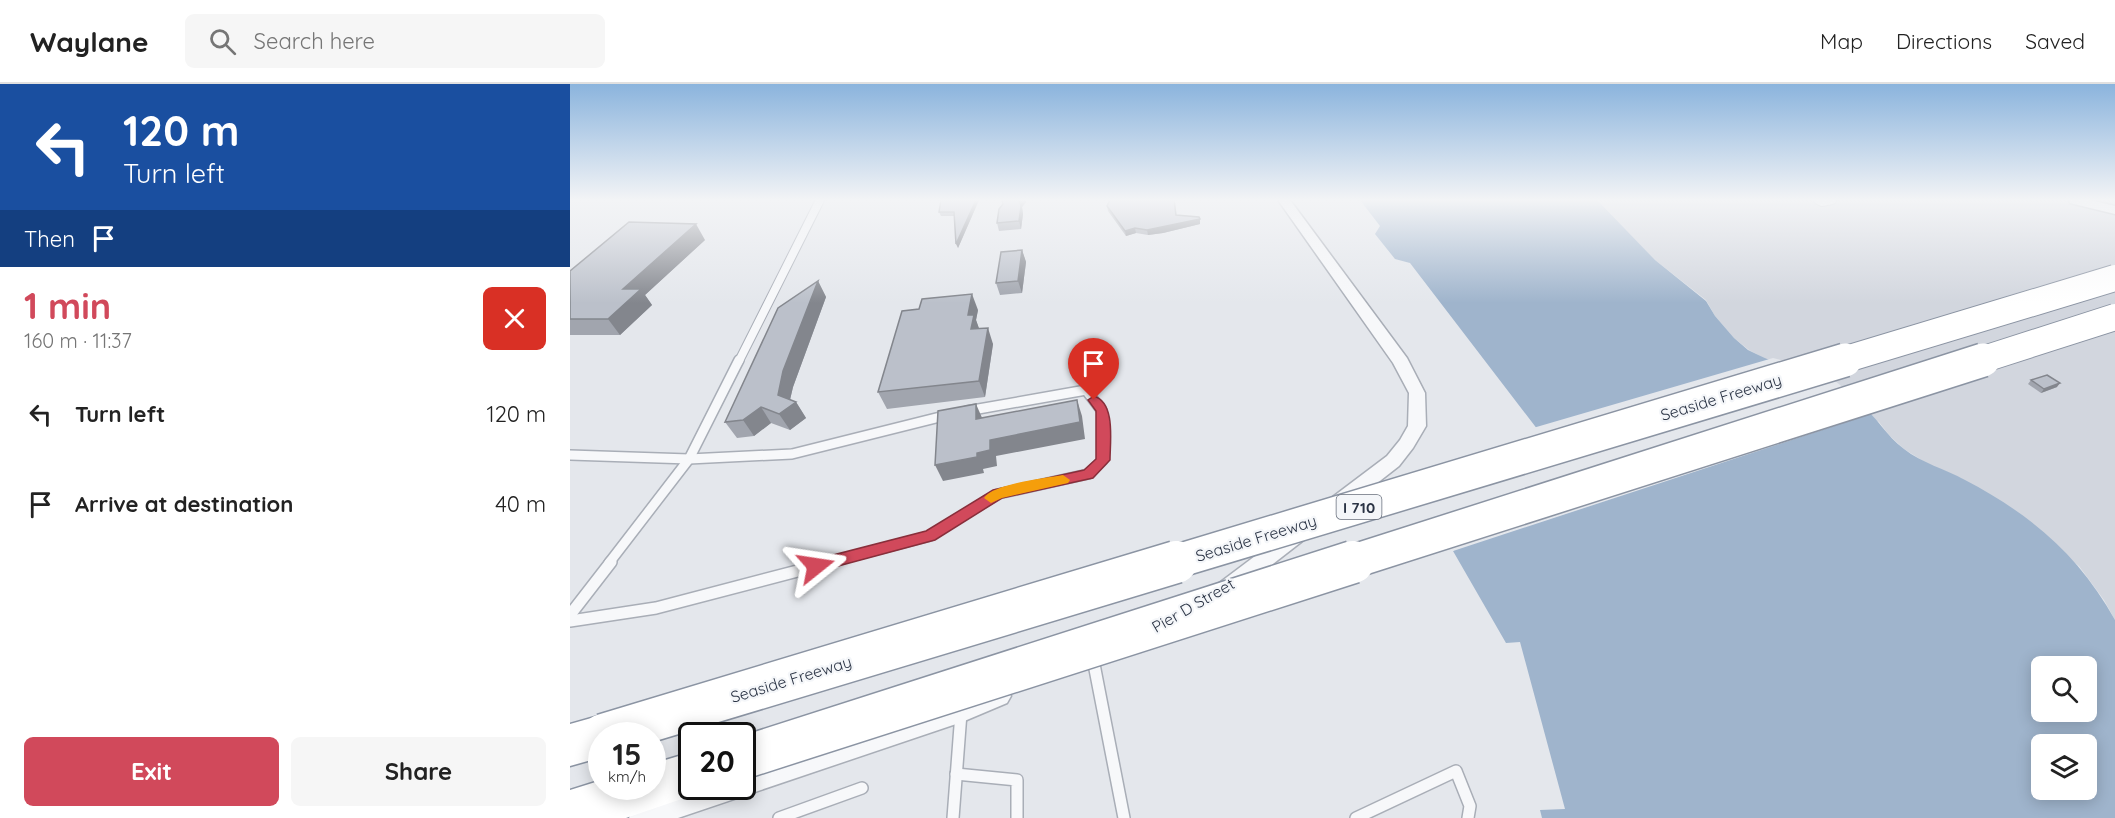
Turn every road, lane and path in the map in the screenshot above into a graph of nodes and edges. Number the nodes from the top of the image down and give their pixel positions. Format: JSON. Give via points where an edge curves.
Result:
{"nodes":[{"id":1,"x":803,"y":234,"type":"edge"},
{"id":2,"x":1311,"y":234,"type":"edge"},
{"id":3,"x":2115,"y":278,"type":"edge"},
{"id":4,"x":2115,"y":317,"type":"edge"},
{"id":5,"x":570,"y":455,"type":"edge"},
{"id":6,"x":689,"y":459,"type":"junction"},
{"id":7,"x":570,"y":615,"type":"edge"},
{"id":8,"x":570,"y":621,"type":"edge"},
{"id":9,"x":1093,"y":659,"type":"junction"},
{"id":10,"x":962,"y":711,"type":"junction"},
{"id":11,"x":645,"y":722,"type":"edge"},
{"id":12,"x":588,"y":739,"type":"edge"},
{"id":13,"x":570,"y":745,"type":"edge"},
{"id":14,"x":756,"y":754,"type":"edge"},
{"id":15,"x":956,"y":774,"type":"junction"},
{"id":16,"x":756,"y":778,"type":"edge"},
{"id":17,"x":862,"y":788,"type":"dead end"},
{"id":18,"x":678,"y":800,"type":"edge"},
{"id":19,"x":685,"y":800,"type":"edge"},
{"id":20,"x":570,"y":813,"type":"edge"},
{"id":21,"x":642,"y":818,"type":"edge"},
{"id":22,"x":779,"y":818,"type":"edge"},
{"id":23,"x":953,"y":818,"type":"edge"},
{"id":24,"x":1017,"y":818,"type":"edge"},
{"id":25,"x":1124,"y":818,"type":"edge"},
{"id":26,"x":1356,"y":818,"type":"edge"},
{"id":27,"x":1468,"y":818,"type":"edge"}],
"edges":[{"from":1,"to":6,"type":"lane"},
{"from":2,"to":9,"type":"street","name":"Pier D Street","via":[[1410,377],[1417,393],[1417,426],[1393,461],[1221,592]]},
{"from":3,"to":11,"type":"highway","name":"Seaside Freeway","number":"I 710","bridge":true},
{"from":4,"to":14,"type":"highway","bridge":true},
{"from":5,"to":6,"type":"lane"},
{"from":6,"to":7,"type":"lane"},
{"from":6,"to":8,"type":"lane","via":[[792,454],[953,413],[1086,390],[1102,411],[1103,460],[1088,474],[998,494],[930,536],[656,608]]},
{"from":9,"to":10,"type":"street","name":"Pier D Street"},
{"from":9,"to":25,"type":"lane"},
{"from":10,"to":15,"type":"lane"},
{"from":10,"to":16,"type":"street","name":"Pier D Street"},
{"from":12,"to":13,"type":"highway","name":"Seaside Freeway","number":"I 710"},
{"from":15,"to":23,"type":"lane"},
{"from":15,"to":24,"type":"lane","via":[[1017,780]]},
{"from":17,"to":22,"type":"lane"},
{"from":18,"to":20,"type":"highway"},
{"from":19,"to":21,"type":"street"},
{"from":26,"to":27,"type":"lane","via":[[1456,771],[1470,806]]}]}
